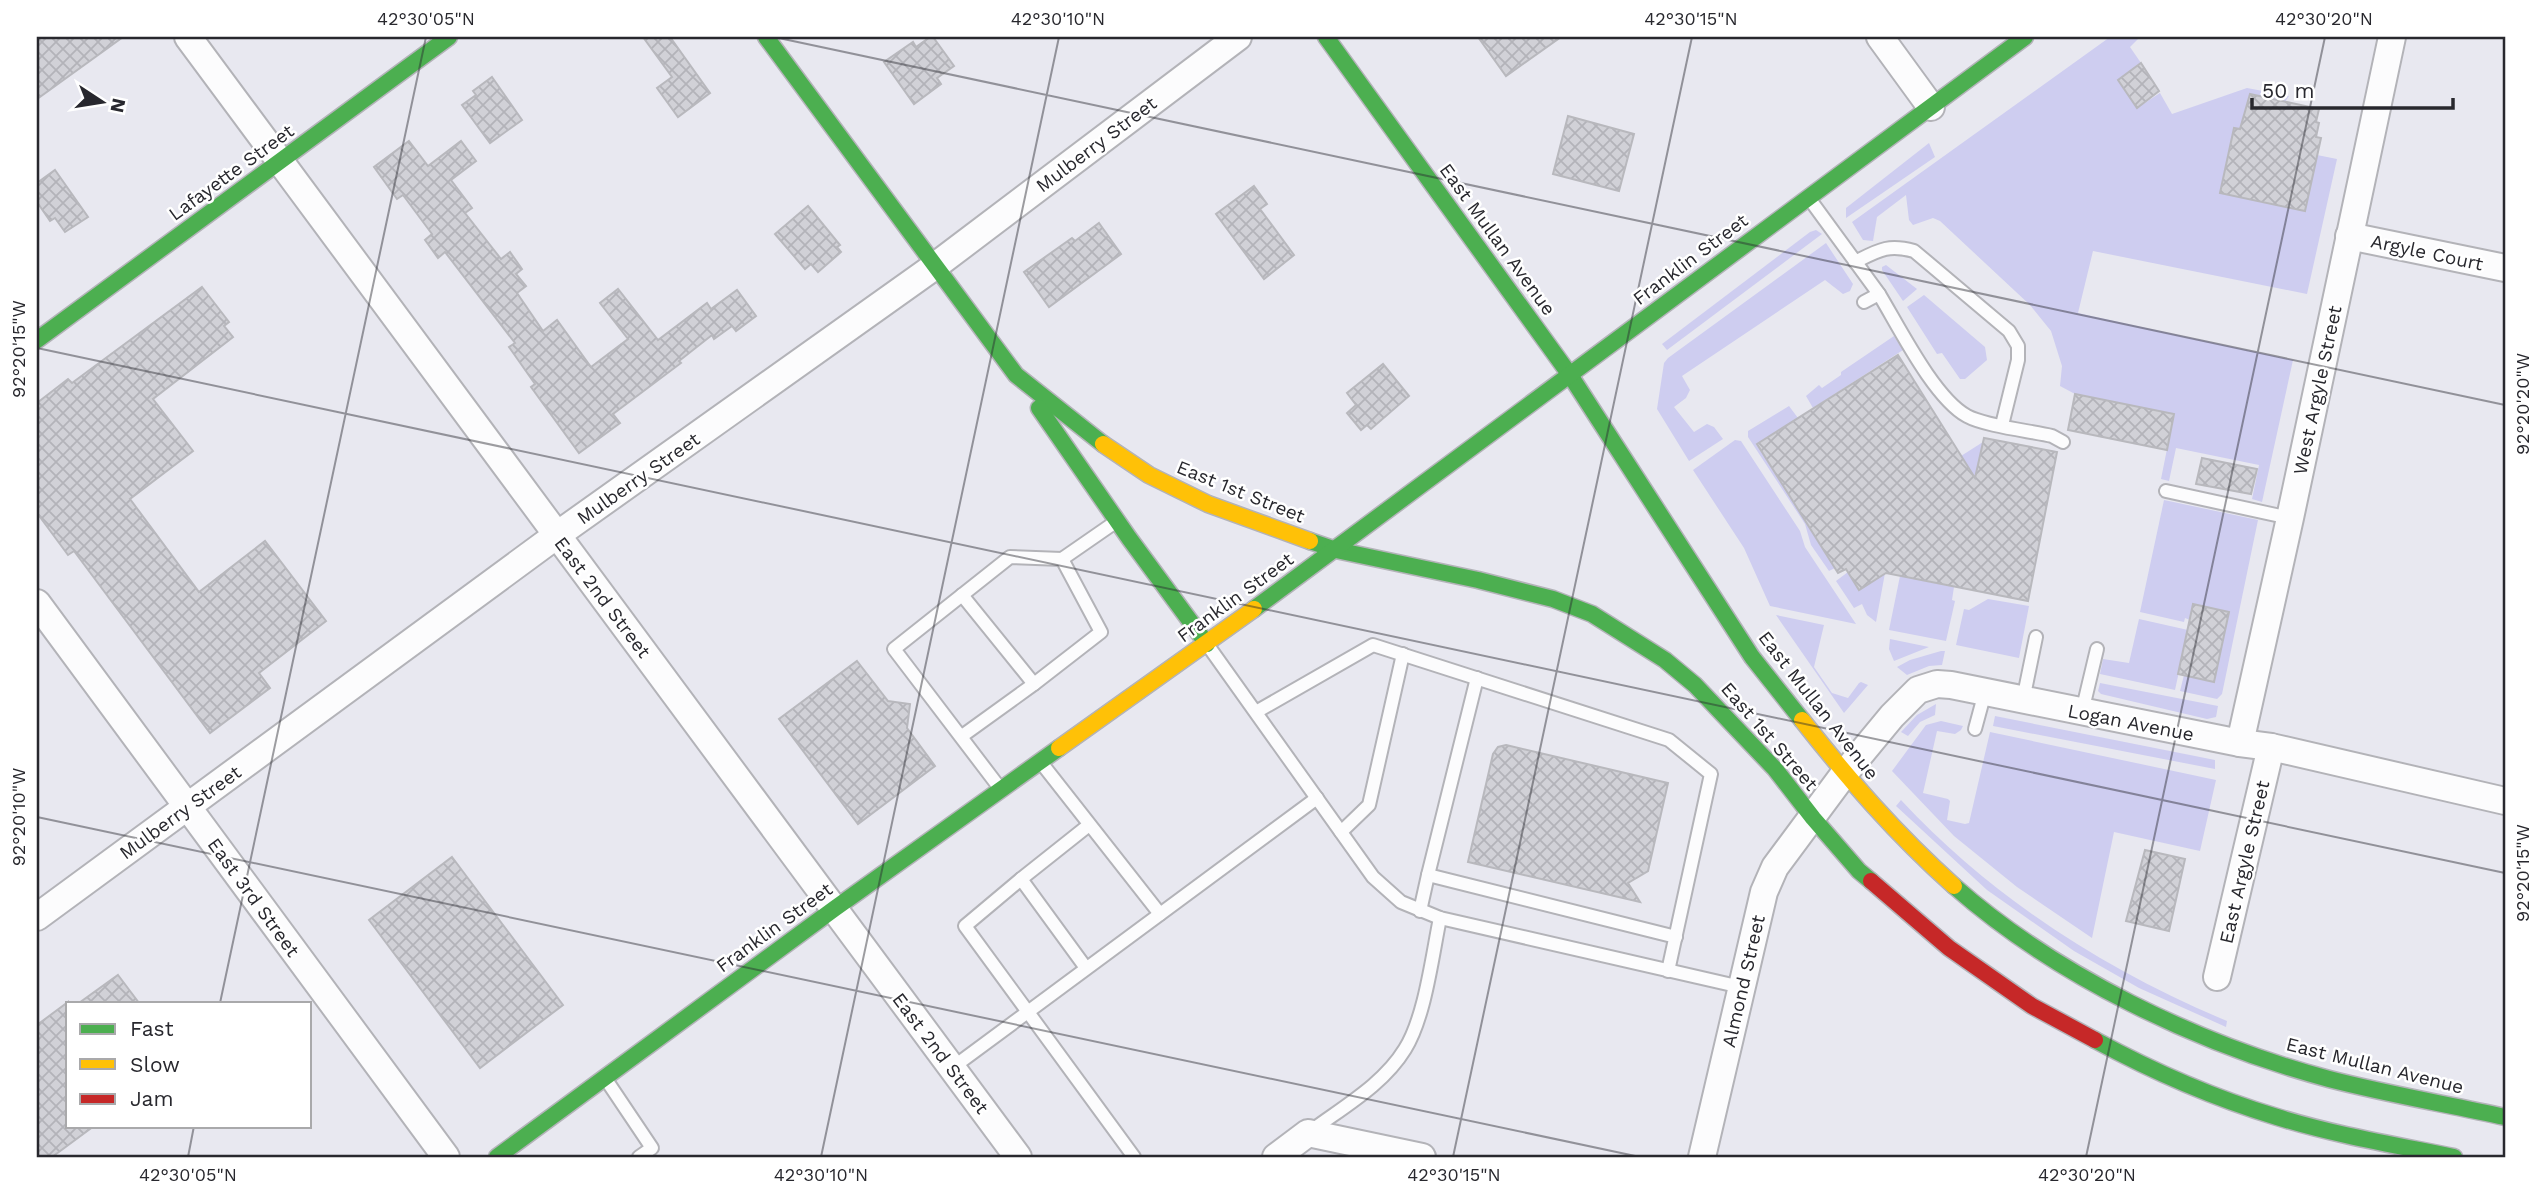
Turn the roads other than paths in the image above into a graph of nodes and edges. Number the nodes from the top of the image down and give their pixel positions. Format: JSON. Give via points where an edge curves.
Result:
{"nodes":[{"id":1,"x":188,"y":37,"type":"edge"},
{"id":2,"x":449,"y":37,"type":"edge"},
{"id":3,"x":766,"y":37,"type":"edge"},
{"id":4,"x":1238,"y":37,"type":"edge"},
{"id":5,"x":1326,"y":37,"type":"edge"},
{"id":6,"x":1880,"y":37,"type":"edge"},
{"id":7,"x":2025,"y":37,"type":"edge"},
{"id":8,"x":2392,"y":37,"type":"edge"},
{"id":9,"x":1931,"y":107,"type":"junction"},
{"id":10,"x":280,"y":161,"type":"junction"},
{"id":11,"x":1809,"y":198,"type":"junction"},
{"id":12,"x":2349,"y":236,"type":"junction"},
{"id":13,"x":1855,"y":262,"type":"junction"},
{"id":14,"x":935,"y":266,"type":"junction"},
{"id":15,"x":2505,"y":268,"type":"edge"},
{"id":16,"x":1879,"y":294,"type":"junction"},
{"id":17,"x":1864,"y":302,"type":"dead end"},
{"id":18,"x":37,"y":340,"type":"edge"},
{"id":19,"x":1016,"y":375,"type":"junction"},
{"id":20,"x":1570,"y":375,"type":"junction"},
{"id":21,"x":2002,"y":425,"type":"junction"},
{"id":22,"x":2063,"y":442,"type":"dead end"},
{"id":23,"x":2166,"y":491,"type":"dead end"},
{"id":24,"x":2290,"y":518,"type":"junction"},
{"id":25,"x":1117,"y":521,"type":"junction"},
{"id":26,"x":557,"y":536,"type":"junction"},
{"id":27,"x":1336,"y":550,"type":"junction"},
{"id":28,"x":1062,"y":559,"type":"junction"},
{"id":29,"x":962,"y":595,"type":"junction"},
{"id":30,"x":41,"y":616,"type":"edge"},
{"id":31,"x":2035,"y":636,"type":"dead end"},
{"id":32,"x":1207,"y":644,"type":"junction"},
{"id":33,"x":2097,"y":649,"type":"dead end"},
{"id":34,"x":1404,"y":654,"type":"junction"},
{"id":35,"x":1477,"y":678,"type":"junction"},
{"id":36,"x":1034,"y":684,"type":"junction"},
{"id":37,"x":1985,"y":692,"type":"junction"},
{"id":38,"x":2023,"y":700,"type":"junction"},
{"id":39,"x":1256,"y":712,"type":"junction"},
{"id":40,"x":2082,"y":712,"type":"junction"},
{"id":41,"x":1975,"y":729,"type":"dead end"},
{"id":42,"x":962,"y":736,"type":"junction"},
{"id":43,"x":2240,"y":743,"type":"junction"},
{"id":44,"x":2271,"y":747,"type":"junction"},
{"id":45,"x":1041,"y":762,"type":"junction"},
{"id":46,"x":1844,"y":774,"type":"junction"},
{"id":47,"x":1001,"y":790,"type":"junction"},
{"id":48,"x":2503,"y":797,"type":"edge"},
{"id":49,"x":1317,"y":798,"type":"junction"},
{"id":50,"x":187,"y":807,"type":"junction"},
{"id":51,"x":1813,"y":818,"type":"junction"},
{"id":52,"x":1089,"y":825,"type":"junction"},
{"id":53,"x":1341,"y":832,"type":"junction"},
{"id":54,"x":1428,"y":875,"type":"junction"},
{"id":55,"x":1021,"y":879,"type":"junction"},
{"id":56,"x":834,"y":909,"type":"junction"},
{"id":57,"x":1420,"y":911,"type":"junction"},
{"id":58,"x":1160,"y":914,"type":"junction"},
{"id":59,"x":37,"y":917,"type":"edge"},
{"id":60,"x":1440,"y":918,"type":"junction"},
{"id":61,"x":1675,"y":937,"type":"junction"},
{"id":62,"x":1086,"y":968,"type":"junction"},
{"id":63,"x":1668,"y":971,"type":"junction"},
{"id":64,"x":2217,"y":977,"type":"dead end"},
{"id":65,"x":1741,"y":987,"type":"junction"},
{"id":66,"x":1026,"y":1012,"type":"junction"},
{"id":67,"x":952,"y":1068,"type":"junction"},
{"id":68,"x":605,"y":1078,"type":"junction"},
{"id":69,"x":2505,"y":1117,"type":"edge"},
{"id":70,"x":1308,"y":1133,"type":"junction"},
{"id":71,"x":446,"y":1157,"type":"edge"},
{"id":72,"x":497,"y":1157,"type":"edge"},
{"id":73,"x":639,"y":1157,"type":"edge"},
{"id":74,"x":1018,"y":1157,"type":"edge"},
{"id":75,"x":1134,"y":1157,"type":"edge"},
{"id":76,"x":1276,"y":1157,"type":"edge"},
{"id":77,"x":1422,"y":1157,"type":"edge"},
{"id":78,"x":1702,"y":1157,"type":"edge"},
{"id":79,"x":2454,"y":1157,"type":"edge"}],
"edges":[{"from":1,"to":10,"type":"street","name":"East 2nd Street"},
{"from":2,"to":10,"type":"main road","name":"Lafayette Street"},
{"from":3,"to":14,"type":"main road","name":"East 1st Street"},
{"from":4,"to":14,"type":"street","name":"Mulberry Street"},
{"from":5,"to":20,"type":"main road","name":"East Mullan Avenue"},
{"from":6,"to":9,"type":"street"},
{"from":7,"to":9,"type":"main road","name":"Franklin Street"},
{"from":8,"to":12,"type":"street","name":"West Argyle Street"},
{"from":9,"to":11,"type":"main road","name":"Franklin Street"},
{"from":10,"to":18,"type":"main road","name":"Lafayette Street"},
{"from":10,"to":26,"type":"street","name":"East 2nd Street"},
{"from":11,"to":13,"type":"lane"},
{"from":11,"to":20,"type":"main road","name":"Franklin Street"},
{"from":12,"to":15,"type":"street","name":"Argyle Court"},
{"from":12,"to":24,"type":"street","name":"West Argyle Street"},
{"from":13,"to":16,"type":"lane"},
{"from":13,"to":21,"type":"lane","via":[[1895,246],[1914,251],[2009,331],[2018,346],[2018,360]]},
{"from":14,"to":19,"type":"main road","name":"East 1st Street"},
{"from":14,"to":26,"type":"street","name":"Mulberry Street"},
{"from":16,"to":17,"type":"lane"},
{"from":16,"to":21,"type":"lane","via":[[1930,378],[1955,408],[1970,418]]},
{"from":19,"to":25,"type":"main road"},
{"from":19,"to":27,"type":"main road","name":"East 1st Street","via":[[1149,475],[1208,504]]},
{"from":20,"to":27,"type":"main road","name":"Franklin Street"},
{"from":20,"to":46,"type":"main road","name":"East Mullan Avenue","via":[[1752,657]]},
{"from":21,"to":22,"type":"lane"},
{"from":23,"to":24,"type":"lane"},
{"from":24,"to":43,"type":"street","name":"West Argyle Street"},
{"from":25,"to":28,"type":"lane"},
{"from":25,"to":32,"type":"main road"},
{"from":26,"to":50,"type":"street","name":"Mulberry Street"},
{"from":26,"to":56,"type":"street","name":"East 2nd Street"},
{"from":27,"to":32,"type":"main road","name":"Franklin Street"},
{"from":27,"to":51,"type":"main road","name":"East 1st Street","via":[[1478,579],[1592,614],[1665,660],[1695,685]]},
{"from":28,"to":29,"type":"lane","via":[[1010,557]]},
{"from":28,"to":36,"type":"lane","via":[[1101,632]]},
{"from":29,"to":36,"type":"lane"},
{"from":29,"to":42,"type":"lane","via":[[894,649]]},
{"from":30,"to":50,"type":"street","name":"East 3rd Street"},
{"from":31,"to":38,"type":"lane"},
{"from":32,"to":39,"type":"lane"},
{"from":32,"to":45,"type":"main road","name":"Franklin Street"},
{"from":33,"to":40,"type":"lane"},
{"from":34,"to":35,"type":"lane"},
{"from":34,"to":39,"type":"lane","via":[[1373,645]]},
{"from":34,"to":53,"type":"lane","via":[[1368,805]]},
{"from":35,"to":54,"type":"lane"},
{"from":35,"to":61,"type":"lane","via":[[1669,740],[1710,774]]},
{"from":36,"to":42,"type":"lane"},
{"from":37,"to":38,"type":"street","name":"Logan Avenue"},
{"from":37,"to":41,"type":"lane"},
{"from":37,"to":46,"type":"street","name":"Logan Avenue","via":[[1937,684],[1918,690]]},
{"from":38,"to":40,"type":"street","name":"Logan Avenue"},
{"from":39,"to":49,"type":"lane"},
{"from":40,"to":43,"type":"street","name":"Logan Avenue"},
{"from":42,"to":47,"type":"lane"},
{"from":43,"to":44,"type":"street","name":"Logan Avenue"},
{"from":44,"to":48,"type":"street","name":"Logan Avenue"},
{"from":44,"to":64,"type":"street","name":"East Argyle Street"},
{"from":45,"to":47,"type":"main road","name":"Franklin Street"},
{"from":45,"to":52,"type":"lane"},
{"from":46,"to":51,"type":"street","name":"Logan Avenue"},
{"from":46,"to":69,"type":"main road","name":"East Mullan Avenue","via":[[1911,847],[1977,906],[2060,963],[2127,1001],[2199,1035],[2273,1062],[2378,1091]]},
{"from":47,"to":56,"type":"main road","name":"Franklin Street"},
{"from":49,"to":53,"type":"lane"},
{"from":49,"to":58,"type":"lane"},
{"from":50,"to":59,"type":"street","name":"Mulberry Street"},
{"from":50,"to":71,"type":"street","name":"East 3rd Street"},
{"from":51,"to":65,"type":"street","name":"Almond Street","via":[[1774,867]]},
{"from":51,"to":79,"type":"main road","via":[[1859,871],[1931,933],[2032,1006],[2082,1035],[2175,1080],[2265,1113],[2339,1134]]},
{"from":52,"to":55,"type":"lane"},
{"from":52,"to":58,"type":"lane"},
{"from":53,"to":57,"type":"lane","via":[[1387,892]]},
{"from":54,"to":57,"type":"lane"},
{"from":54,"to":61,"type":"lane"},
{"from":55,"to":62,"type":"lane"},
{"from":55,"to":66,"type":"lane","via":[[965,926]]},
{"from":56,"to":67,"type":"street","name":"East 2nd Street"},
{"from":56,"to":68,"type":"main road","name":"Franklin Street"},
{"from":57,"to":60,"type":"lane"},
{"from":58,"to":62,"type":"lane"},
{"from":60,"to":63,"type":"lane"},
{"from":60,"to":70,"type":"lane","via":[[1415,1029],[1405,1049],[1376,1083]]},
{"from":61,"to":63,"type":"lane"},
{"from":62,"to":66,"type":"lane"},
{"from":63,"to":65,"type":"lane"},
{"from":65,"to":78,"type":"street","name":"Almond Street"},
{"from":66,"to":67,"type":"lane"},
{"from":66,"to":75,"type":"lane"},
{"from":67,"to":74,"type":"street","name":"East 2nd Street"},
{"from":68,"to":72,"type":"main road","name":"Franklin Street"},
{"from":68,"to":73,"type":"lane","via":[[652,1148]]},
{"from":70,"to":76,"type":"street"},
{"from":70,"to":77,"type":"street"}]}
